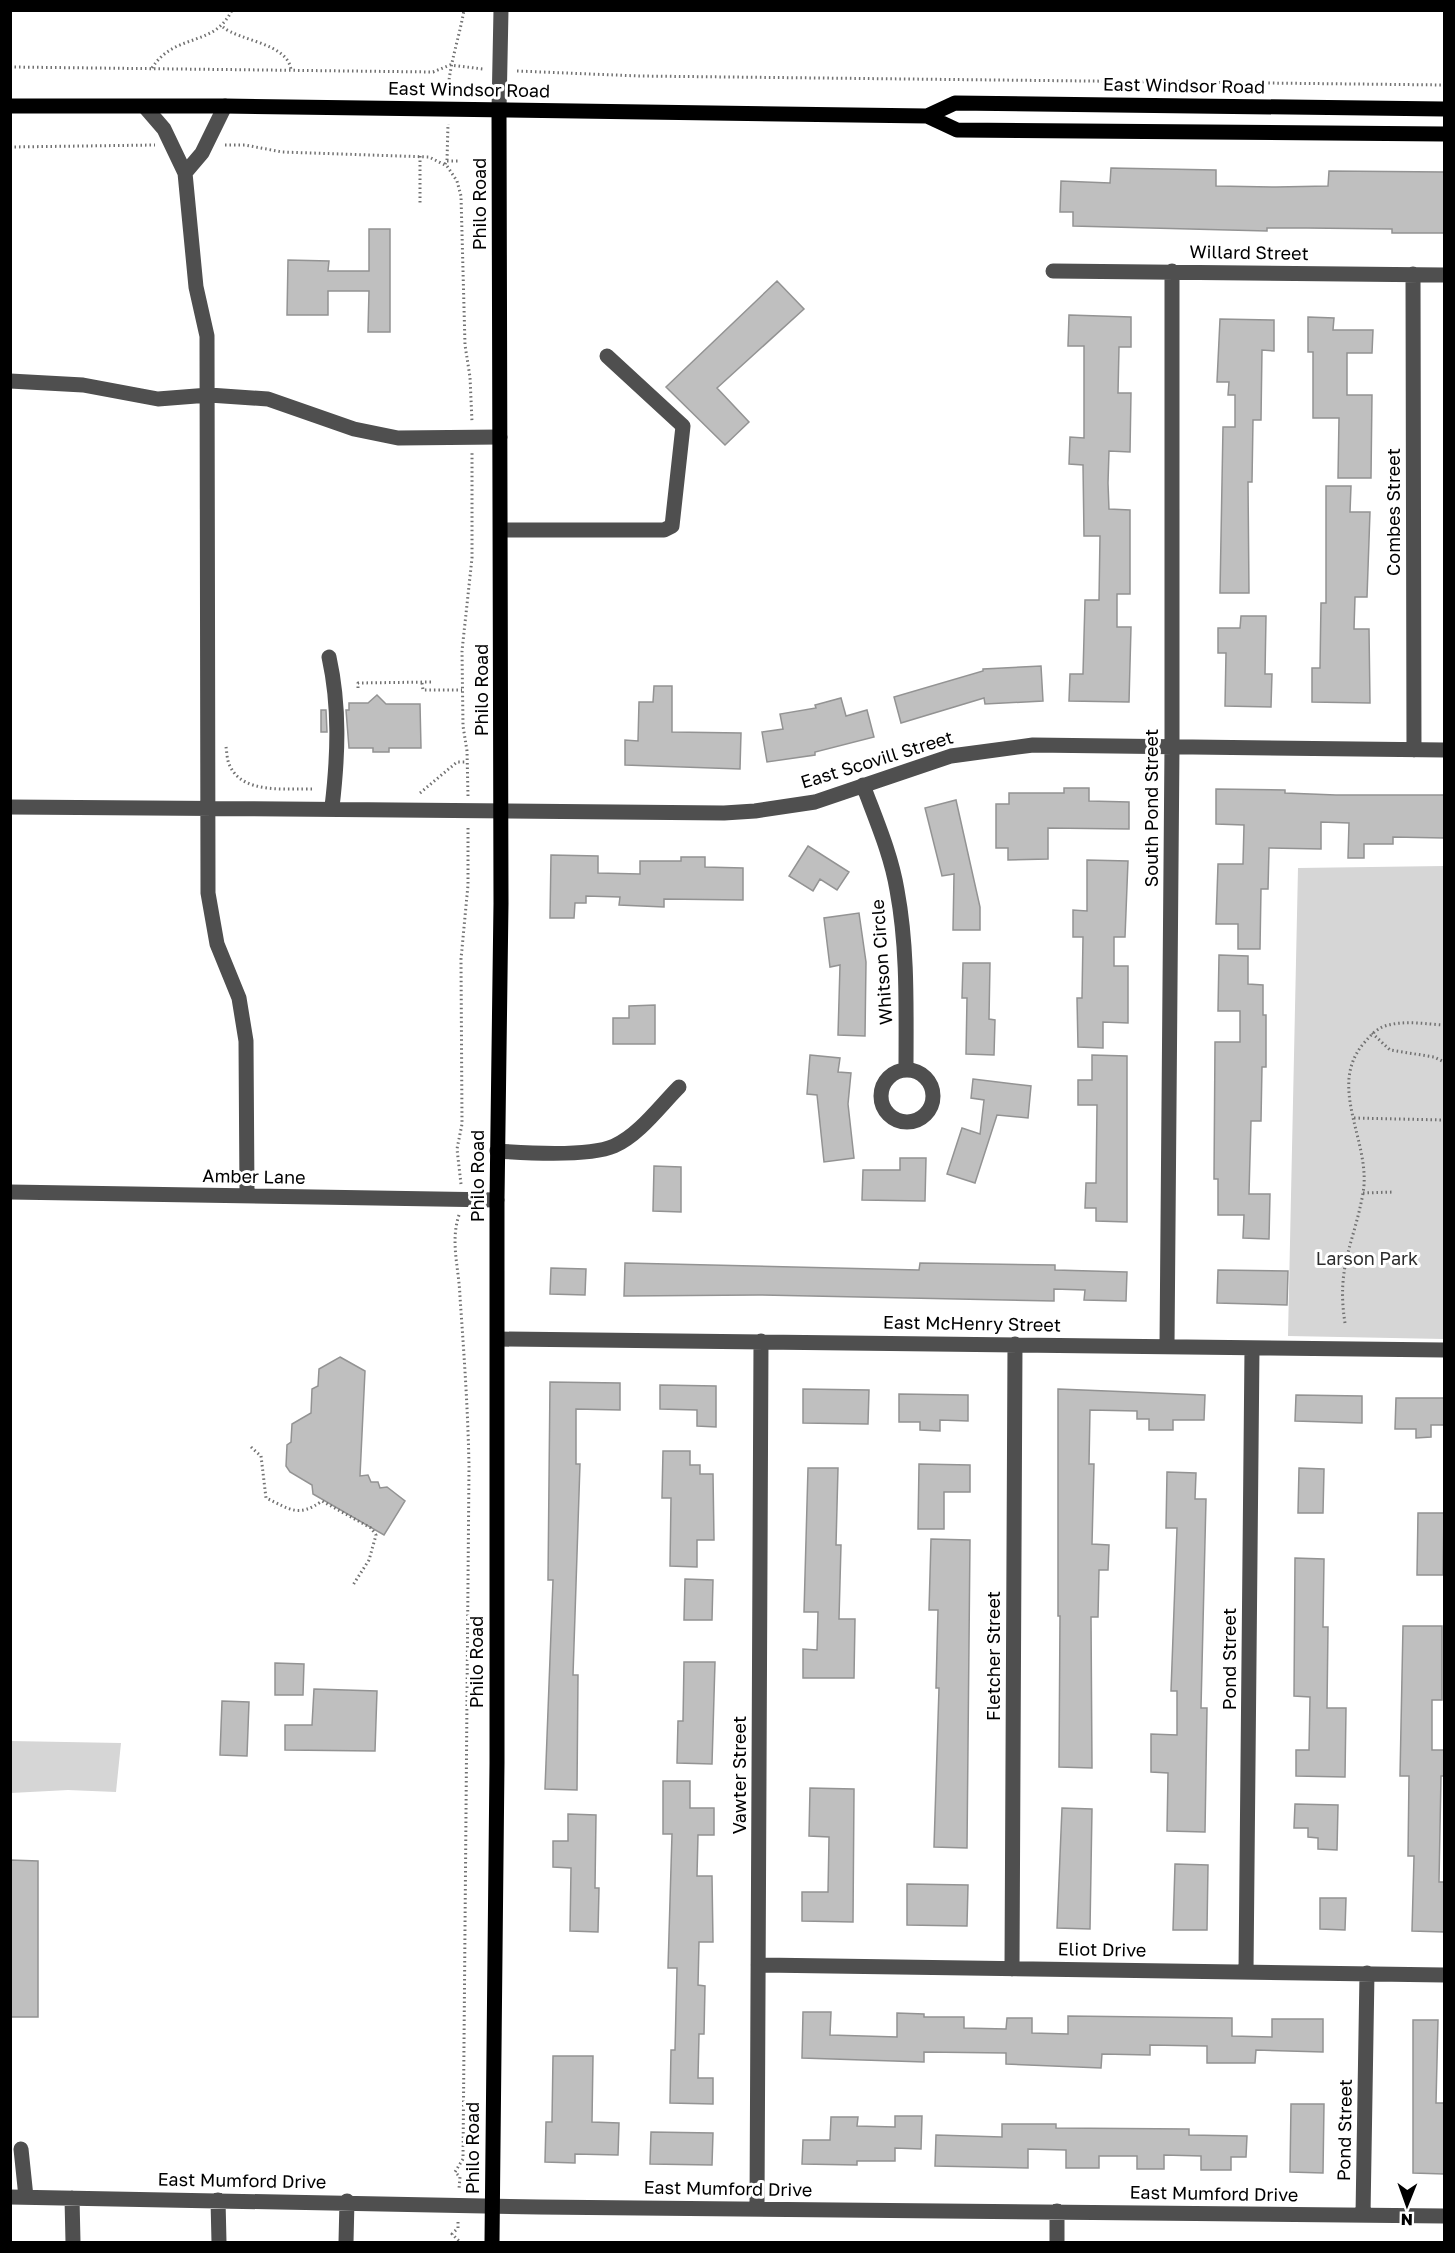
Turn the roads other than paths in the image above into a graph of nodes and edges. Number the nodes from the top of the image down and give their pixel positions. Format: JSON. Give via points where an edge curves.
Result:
{"nodes":[{"id":1,"x":501,"y":10,"type":"edge"},
{"id":2,"x":10,"y":106,"type":"edge"},
{"id":3,"x":225,"y":106,"type":"junction"},
{"id":4,"x":145,"y":107,"type":"junction"},
{"id":5,"x":1444,"y":109,"type":"edge"},
{"id":6,"x":500,"y":110,"type":"junction"},
{"id":7,"x":927,"y":116,"type":"junction"},
{"id":8,"x":1444,"y":134,"type":"edge"},
{"id":9,"x":185,"y":173,"type":"junction"},
{"id":10,"x":1053,"y":271,"type":"dead end"},
{"id":11,"x":1172,"y":271,"type":"junction"},
{"id":12,"x":1413,"y":274,"type":"junction"},
{"id":13,"x":1444,"y":275,"type":"edge"},
{"id":14,"x":607,"y":356,"type":"dead end"},
{"id":15,"x":10,"y":381,"type":"edge"},
{"id":16,"x":209,"y":395,"type":"junction"},
{"id":17,"x":500,"y":436,"type":"junction"},
{"id":18,"x":501,"y":530,"type":"junction"},
{"id":19,"x":329,"y":657,"type":"dead end"},
{"id":20,"x":1172,"y":746,"type":"junction"},
{"id":21,"x":1414,"y":750,"type":"junction"},
{"id":22,"x":1444,"y":750,"type":"edge"},
{"id":23,"x":863,"y":785,"type":"junction"},
{"id":24,"x":10,"y":807,"type":"edge"},
{"id":25,"x":332,"y":807,"type":"junction"},
{"id":26,"x":207,"y":808,"type":"junction"},
{"id":27,"x":501,"y":811,"type":"junction"},
{"id":28,"x":906,"y":1070,"type":"dead end"},
{"id":29,"x":679,"y":1087,"type":"dead end"},
{"id":30,"x":497,"y":1151,"type":"junction"},
{"id":31,"x":10,"y":1192,"type":"edge"},
{"id":32,"x":247,"y":1196,"type":"junction"},
{"id":33,"x":497,"y":1200,"type":"junction"},
{"id":34,"x":498,"y":1339,"type":"junction"},
{"id":35,"x":761,"y":1341,"type":"junction"},
{"id":36,"x":1015,"y":1344,"type":"junction"},
{"id":37,"x":1167,"y":1346,"type":"junction"},
{"id":38,"x":1252,"y":1348,"type":"junction"},
{"id":39,"x":1444,"y":1350,"type":"edge"},
{"id":40,"x":758,"y":1965,"type":"junction"},
{"id":41,"x":1012,"y":1969,"type":"junction"},
{"id":42,"x":1246,"y":1971,"type":"junction"},
{"id":43,"x":1367,"y":1973,"type":"junction"},
{"id":44,"x":1444,"y":1975,"type":"edge"},
{"id":45,"x":21,"y":2149,"type":"dead end"},
{"id":46,"x":10,"y":2197,"type":"edge"},
{"id":47,"x":27,"y":2197,"type":"junction"},
{"id":48,"x":72,"y":2198,"type":"junction"},
{"id":49,"x":218,"y":2200,"type":"junction"},
{"id":50,"x":347,"y":2201,"type":"junction"},
{"id":51,"x":492,"y":2205,"type":"junction"},
{"id":52,"x":757,"y":2209,"type":"junction"},
{"id":53,"x":1057,"y":2211,"type":"junction"},
{"id":54,"x":1363,"y":2215,"type":"junction"},
{"id":55,"x":1444,"y":2216,"type":"edge"},
{"id":56,"x":73,"y":2242,"type":"edge"},
{"id":57,"x":219,"y":2242,"type":"edge"},
{"id":58,"x":346,"y":2242,"type":"edge"},
{"id":59,"x":492,"y":2242,"type":"edge"},
{"id":60,"x":1057,"y":2242,"type":"edge"}],
"edges":[{"from":1,"to":6,"type":"street"},
{"from":2,"to":4,"type":"main road","name":"East Windsor Road"},
{"from":3,"to":4,"type":"main road","name":"East Windsor Road"},
{"from":3,"to":6,"type":"main road","name":"East Windsor Road"},
{"from":3,"to":9,"type":"street","via":[[202,153]]},
{"from":4,"to":9,"type":"street","via":[[164,129]]},
{"from":5,"to":7,"type":"main road","name":"East Windsor Road","via":[[955,103]]},
{"from":6,"to":7,"type":"main road","name":"East Windsor Road"},
{"from":6,"to":17,"type":"main road","name":"Philo Road"},
{"from":7,"to":8,"type":"main road","name":"East Windsor Road","via":[[957,130]]},
{"from":9,"to":16,"type":"street","via":[[196,286],[207,336]]},
{"from":10,"to":11,"type":"street","name":"Willard Street"},
{"from":11,"to":12,"type":"street","name":"Willard Street"},
{"from":11,"to":20,"type":"street","name":"South Pond Street"},
{"from":12,"to":13,"type":"street","name":"Willard Street"},
{"from":12,"to":21,"type":"street","name":"Combes Street"},
{"from":14,"to":18,"type":"street","via":[[683,426],[672,526],[664,530]]},
{"from":15,"to":16,"type":"street","via":[[83,385],[158,399]]},
{"from":16,"to":17,"type":"street","via":[[268,399],[354,429],[398,438]]},
{"from":16,"to":26,"type":"street"},
{"from":17,"to":18,"type":"main road","name":"Philo Road"},
{"from":18,"to":27,"type":"main road","name":"Philo Road"},
{"from":19,"to":25,"type":"street","via":[[337,692],[338,767]]},
{"from":20,"to":21,"type":"street","name":"East Scovill Street"},
{"from":20,"to":23,"type":"street","name":"East Scovill Street","via":[[1009,747],[926,762]]},
{"from":20,"to":37,"type":"street","name":"South Pond Street"},
{"from":21,"to":22,"type":"street","name":"East Scovill Street"},
{"from":23,"to":27,"type":"street","name":"East Scovill Street","via":[[815,802],[755,812]]},
{"from":23,"to":28,"type":"street","name":"Whitson Circle","via":[[888,851],[897,889],[906,984]]},
{"from":24,"to":26,"type":"street","name":"East Scovill Street"},
{"from":25,"to":26,"type":"street","name":"East Scovill Street"},
{"from":25,"to":27,"type":"street","name":"East Scovill Street"},
{"from":26,"to":32,"type":"street","via":[[208,893],[217,944],[239,999],[246,1041]]},
{"from":27,"to":30,"type":"main road","name":"Philo Road"},
{"from":29,"to":30,"type":"street","via":[[613,1147],[591,1151]]},
{"from":30,"to":33,"type":"main road","name":"Philo Road"},
{"from":31,"to":32,"type":"street","name":"Amber Lane"},
{"from":32,"to":33,"type":"street","name":"Amber Lane"},
{"from":33,"to":34,"type":"main road","name":"Philo Road"},
{"from":34,"to":35,"type":"street","name":"East McHenry Street"},
{"from":34,"to":51,"type":"main road","name":"Philo Road"},
{"from":35,"to":36,"type":"street","name":"East McHenry Street"},
{"from":35,"to":40,"type":"street","name":"Vawter Street"},
{"from":36,"to":37,"type":"street","name":"East McHenry Street"},
{"from":36,"to":41,"type":"street","name":"Fletcher Street"},
{"from":37,"to":38,"type":"street","name":"East McHenry Street"},
{"from":38,"to":39,"type":"street","name":"East McHenry Street"},
{"from":38,"to":42,"type":"street","name":"Pond Street"},
{"from":40,"to":41,"type":"street","name":"Eliot Drive"},
{"from":40,"to":52,"type":"street","name":"Vawter Street"},
{"from":41,"to":42,"type":"street","name":"Eliot Drive"},
{"from":42,"to":43,"type":"street","name":"Eliot Drive"},
{"from":43,"to":44,"type":"street","name":"Eliot Drive"},
{"from":43,"to":54,"type":"street","name":"Pond Street"},
{"from":45,"to":47,"type":"street"},
{"from":46,"to":47,"type":"street","name":"East Mumford Drive"},
{"from":47,"to":48,"type":"street","name":"East Mumford Drive"},
{"from":48,"to":49,"type":"street","name":"East Mumford Drive"},
{"from":48,"to":56,"type":"street"},
{"from":49,"to":50,"type":"street","name":"East Mumford Drive"},
{"from":49,"to":57,"type":"street"},
{"from":50,"to":51,"type":"street","name":"East Mumford Drive"},
{"from":50,"to":58,"type":"street"},
{"from":51,"to":52,"type":"street","name":"East Mumford Drive"},
{"from":51,"to":59,"type":"main road","name":"Philo Road"},
{"from":52,"to":53,"type":"street","name":"East Mumford Drive"},
{"from":53,"to":54,"type":"street","name":"East Mumford Drive"},
{"from":53,"to":60,"type":"street"},
{"from":54,"to":55,"type":"street","name":"East Mumford Drive"}]}
